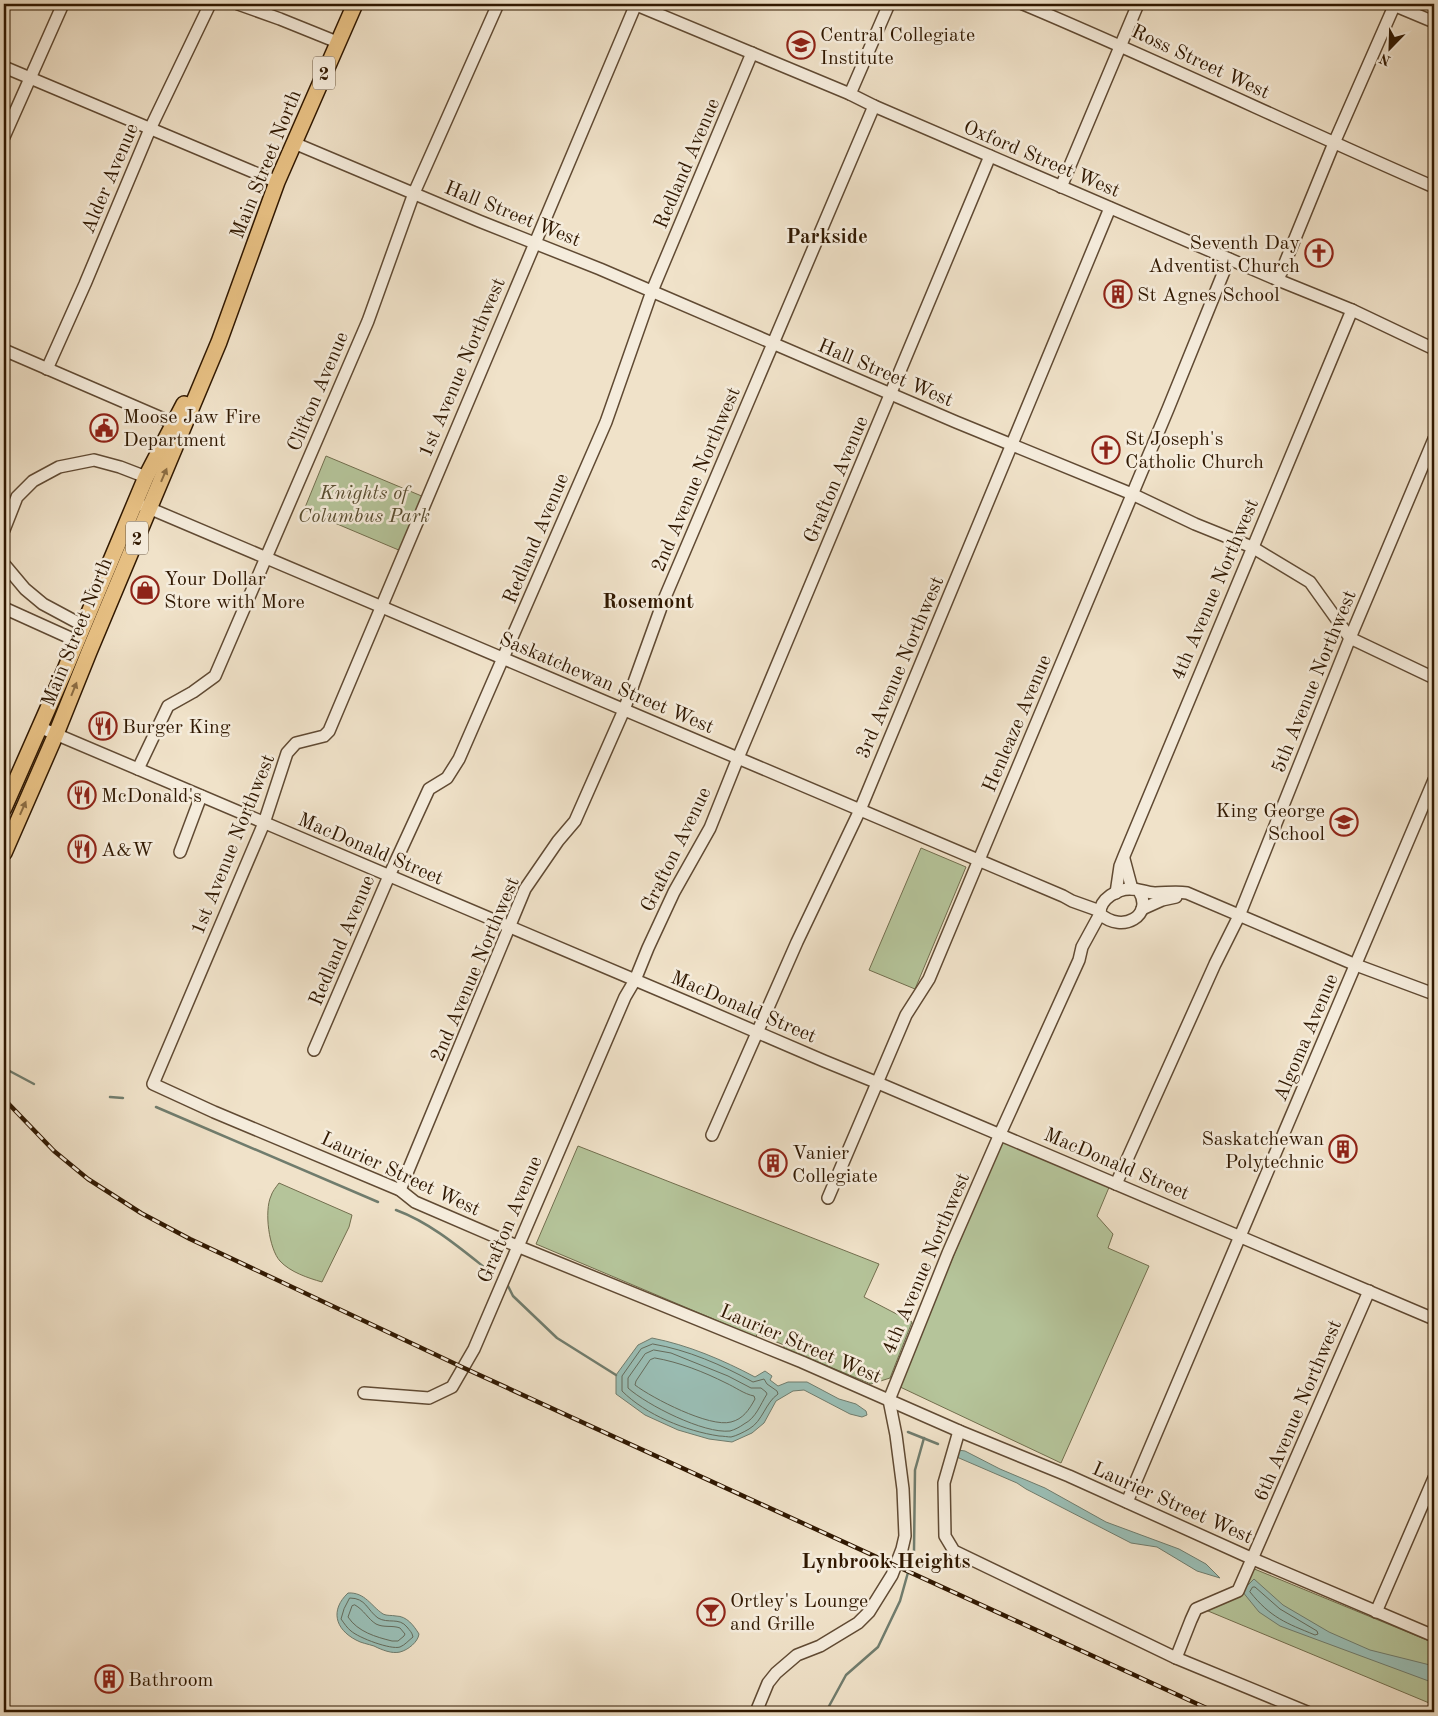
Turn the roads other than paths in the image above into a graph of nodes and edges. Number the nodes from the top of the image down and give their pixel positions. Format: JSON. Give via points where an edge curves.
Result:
{"nodes":[{"id":1,"x":63,"y":4,"type":"edge"},
{"id":2,"x":210,"y":4,"type":"edge"},
{"id":3,"x":238,"y":4,"type":"edge"},
{"id":4,"x":355,"y":4,"type":"edge"},
{"id":5,"x":498,"y":4,"type":"edge"},
{"id":6,"x":635,"y":4,"type":"edge"},
{"id":7,"x":889,"y":4,"type":"edge"},
{"id":8,"x":1023,"y":4,"type":"edge"},
{"id":9,"x":1138,"y":4,"type":"edge"},
{"id":10,"x":1393,"y":4,"type":"edge"},
{"id":11,"x":1434,"y":22,"type":"edge"},
{"id":12,"x":337,"y":42,"type":"junction"},
{"id":13,"x":1121,"y":45,"type":"junction"},
{"id":14,"x":752,"y":53,"type":"junction"},
{"id":15,"x":4,"y":67,"type":"edge"},
{"id":16,"x":30,"y":78,"type":"junction"},
{"id":17,"x":850,"y":94,"type":"junction"},
{"id":18,"x":874,"y":106,"type":"junction"},
{"id":19,"x":150,"y":129,"type":"junction"},
{"id":20,"x":4,"y":138,"type":"edge"},
{"id":21,"x":294,"y":143,"type":"junction"},
{"id":22,"x":1334,"y":143,"type":"junction"},
{"id":23,"x":990,"y":156,"type":"junction"},
{"id":24,"x":276,"y":182,"type":"junction"},
{"id":25,"x":1434,"y":186,"type":"edge"},
{"id":26,"x":1061,"y":187,"type":"junction"},
{"id":27,"x":414,"y":193,"type":"junction"},
{"id":28,"x":1110,"y":208,"type":"junction"},
{"id":29,"x":535,"y":242,"type":"junction"},
{"id":30,"x":1229,"y":258,"type":"junction"},
{"id":31,"x":1278,"y":280,"type":"junction"},
{"id":32,"x":652,"y":291,"type":"junction"},
{"id":33,"x":1352,"y":310,"type":"junction"},
{"id":34,"x":772,"y":343,"type":"junction"},
{"id":35,"x":1434,"y":349,"type":"edge"},
{"id":36,"x":4,"y":350,"type":"edge"},
{"id":37,"x":47,"y":369,"type":"junction"},
{"id":38,"x":891,"y":393,"type":"junction"},
{"id":39,"x":179,"y":426,"type":"junction"},
{"id":40,"x":1434,"y":439,"type":"edge"},
{"id":41,"x":1012,"y":445,"type":"junction"},
{"id":42,"x":146,"y":477,"type":"junction"},
{"id":43,"x":1132,"y":494,"type":"junction"},
{"id":44,"x":143,"y":505,"type":"junction"},
{"id":45,"x":4,"y":530,"type":"edge"},
{"id":46,"x":1252,"y":547,"type":"junction"},
{"id":47,"x":266,"y":558,"type":"junction"},
{"id":48,"x":4,"y":564,"type":"edge"},
{"id":49,"x":8,"y":573,"type":"edge"},
{"id":50,"x":380,"y":606,"type":"junction"},
{"id":51,"x":4,"y":608,"type":"edge"},
{"id":52,"x":84,"y":626,"type":"junction"},
{"id":53,"x":1350,"y":638,"type":"junction"},
{"id":54,"x":77,"y":641,"type":"junction"},
{"id":55,"x":503,"y":658,"type":"junction"},
{"id":56,"x":1434,"y":678,"type":"edge"},
{"id":57,"x":624,"y":710,"type":"junction"},
{"id":58,"x":39,"y":727,"type":"junction"},
{"id":59,"x":56,"y":734,"type":"junction"},
{"id":60,"x":738,"y":758,"type":"junction"},
{"id":61,"x":138,"y":769,"type":"junction"},
{"id":62,"x":1434,"y":780,"type":"edge"},
{"id":63,"x":201,"y":796,"type":"junction"},
{"id":64,"x":4,"y":808,"type":"edge"},
{"id":65,"x":860,"y":810,"type":"junction"},
{"id":66,"x":264,"y":823,"type":"junction"},
{"id":67,"x":180,"y":852,"type":"dead end"},
{"id":68,"x":4,"y":853,"type":"edge"},
{"id":69,"x":1124,"y":856,"type":"junction"},
{"id":70,"x":979,"y":860,"type":"junction"},
{"id":71,"x":389,"y":876,"type":"junction"},
{"id":72,"x":1136,"y":890,"type":"junction"},
{"id":73,"x":1116,"y":893,"type":"junction"},
{"id":74,"x":1202,"y":900,"type":"junction"},
{"id":75,"x":1102,"y":908,"type":"junction"},
{"id":76,"x":1142,"y":909,"type":"junction"},
{"id":77,"x":1239,"y":916,"type":"junction"},
{"id":78,"x":1112,"y":921,"type":"junction"},
{"id":79,"x":509,"y":926,"type":"junction"},
{"id":80,"x":1079,"y":960,"type":"junction"},
{"id":81,"x":1356,"y":965,"type":"junction"},
{"id":82,"x":635,"y":980,"type":"junction"},
{"id":83,"x":1434,"y":994,"type":"edge"},
{"id":84,"x":758,"y":1032,"type":"junction"},
{"id":85,"x":314,"y":1050,"type":"dead end"},
{"id":86,"x":878,"y":1083,"type":"junction"},
{"id":87,"x":153,"y":1084,"type":"joint"},
{"id":88,"x":1000,"y":1134,"type":"junction"},
{"id":89,"x":712,"y":1135,"type":"dead end"},
{"id":90,"x":1116,"y":1184,"type":"junction"},
{"id":91,"x":400,"y":1190,"type":"junction"},
{"id":92,"x":828,"y":1198,"type":"dead end"},
{"id":93,"x":1240,"y":1236,"type":"junction"},
{"id":94,"x":517,"y":1246,"type":"junction"},
{"id":95,"x":1369,"y":1291,"type":"junction"},
{"id":96,"x":1434,"y":1318,"type":"edge"},
{"id":97,"x":364,"y":1393,"type":"dead end"},
{"id":98,"x":889,"y":1400,"type":"junction"},
{"id":99,"x":958,"y":1431,"type":"junction"},
{"id":100,"x":1434,"y":1478,"type":"edge"},
{"id":101,"x":1127,"y":1502,"type":"junction"},
{"id":102,"x":1253,"y":1559,"type":"junction"},
{"id":103,"x":1376,"y":1612,"type":"junction"},
{"id":104,"x":1434,"y":1636,"type":"edge"},
{"id":105,"x":1176,"y":1658,"type":"junction"},
{"id":106,"x":756,"y":1712,"type":"edge"},
{"id":107,"x":1307,"y":1712,"type":"edge"}],
"edges":[{"from":1,"to":16,"type":"street"},
{"from":2,"to":19,"type":"street","name":"Alder Avenue"},
{"from":3,"to":12,"type":"street"},
{"from":4,"to":12,"type":"main road","name":"Main Street North","number":"2"},
{"from":5,"to":27,"type":"street","name":"Clifton Avenue"},
{"from":6,"to":14,"type":"street","name":"Oxford Street West"},
{"from":6,"to":29,"type":"street","name":"1st Avenue Northwest"},
{"from":7,"to":17,"type":"street"},
{"from":8,"to":13,"type":"street","name":"Ross Street West"},
{"from":9,"to":13,"type":"street"},
{"from":10,"to":11,"type":"street"},
{"from":10,"to":22,"type":"street"},
{"from":12,"to":21,"type":"main road","name":"Main Street North","number":"2"},
{"from":13,"to":22,"type":"street","name":"Ross Street West"},
{"from":13,"to":26,"type":"street"},
{"from":14,"to":17,"type":"street","name":"Oxford Street West"},
{"from":14,"to":32,"type":"street","name":"Redland Avenue"},
{"from":15,"to":16,"type":"street"},
{"from":16,"to":19,"type":"street"},
{"from":16,"to":20,"type":"street"},
{"from":17,"to":18,"type":"street","name":"Oxford Street West"},
{"from":18,"to":23,"type":"street","name":"Oxford Street West"},
{"from":18,"to":34,"type":"street","name":"2nd Avenue Northwest"},
{"from":19,"to":24,"type":"street"},
{"from":19,"to":37,"type":"street","name":"Alder Avenue"},
{"from":21,"to":24,"type":"main road","name":"Main Street North","number":"2"},
{"from":21,"to":27,"type":"street","name":"Hall Street West"},
{"from":22,"to":25,"type":"street","name":"Ross Street West"},
{"from":22,"to":31,"type":"street"},
{"from":23,"to":26,"type":"street","name":"Oxford Street West"},
{"from":23,"to":38,"type":"street","name":"Grafton Avenue"},
{"from":24,"to":39,"type":"main road","name":"Main Street North","number":"2","via":[[219,342],[196,381]]},
{"from":26,"to":28,"type":"street","name":"Oxford Street West"},
{"from":27,"to":29,"type":"street","name":"Hall Street West"},
{"from":27,"to":47,"type":"street","name":"Clifton Avenue","via":[[368,321]]},
{"from":28,"to":30,"type":"street","name":"Oxford Street West"},
{"from":28,"to":41,"type":"street","name":"3rd Avenue Northwest"},
{"from":29,"to":32,"type":"street","name":"Hall Street West"},
{"from":29,"to":50,"type":"street","name":"1st Avenue Northwest"},
{"from":30,"to":31,"type":"street","name":"Oxford Street West"},
{"from":30,"to":43,"type":"street","name":"Henleaze Avenue"},
{"from":31,"to":33,"type":"street","name":"Oxford Street West"},
{"from":32,"to":34,"type":"street","name":"Hall Street West"},
{"from":32,"to":55,"type":"street","name":"Redland Avenue","via":[[606,422]]},
{"from":33,"to":35,"type":"street","name":"Oxford Street West"},
{"from":33,"to":46,"type":"street","name":"4th Avenue Northwest"},
{"from":34,"to":38,"type":"street","name":"Hall Street West"},
{"from":34,"to":57,"type":"street","name":"2nd Avenue Northwest","via":[[663,602]]},
{"from":36,"to":37,"type":"street"},
{"from":37,"to":39,"type":"street"},
{"from":38,"to":41,"type":"street","name":"Hall Street West"},
{"from":38,"to":60,"type":"street","name":"Grafton Avenue"},
{"from":39,"to":42,"type":"main road","name":"Main Street North","number":"2"},
{"from":44,"to":39,"type":"main road","name":"Main Street North","number":"2","one_way":true},
{"from":40,"to":53,"type":"street","name":"5th Avenue Northwest"},
{"from":41,"to":43,"type":"street","name":"Hall Street West"},
{"from":41,"to":65,"type":"street","name":"3rd Avenue Northwest"},
{"from":42,"to":44,"type":"main road","name":"Main Street North","number":"2"},
{"from":42,"to":45,"type":"street","via":[[94,460],[59,468],[33,481],[17,497]]},
{"from":43,"to":46,"type":"street","name":"Hall Street West"},
{"from":43,"to":70,"type":"street","name":"Henleaze Avenue"},
{"from":44,"to":47,"type":"street","name":"Saskatchewan Street West"},
{"from":44,"to":52,"type":"main road","name":"Main Street North","number":"2"},
{"from":59,"to":44,"type":"main road","name":"Main Street North","number":"2","one_way":true},
{"from":46,"to":53,"type":"street","name":"Hall Street West","via":[[1310,582]]},
{"from":46,"to":69,"type":"street","name":"4th Avenue Northwest"},
{"from":47,"to":50,"type":"street","name":"Saskatchewan Street West"},
{"from":47,"to":61,"type":"street","name":"Clifton Avenue","via":[[215,676],[168,706]]},
{"from":48,"to":49,"type":"street"},
{"from":49,"to":52,"type":"street","via":[[43,604]]},
{"from":50,"to":55,"type":"street","name":"Saskatchewan Street West"},
{"from":50,"to":66,"type":"street","name":"1st Avenue Northwest","via":[[328,731],[324,736],[296,743],[287,753]]},
{"from":51,"to":54,"type":"street"},
{"from":52,"to":54,"type":"main road","name":"Main Street North","number":"2"},
{"from":53,"to":56,"type":"street","name":"Hall Street West"},
{"from":53,"to":77,"type":"street","name":"5th Avenue Northwest"},
{"from":54,"to":58,"type":"main road","name":"Main Street North","number":"2"},
{"from":55,"to":57,"type":"street","name":"Saskatchewan Street West"},
{"from":55,"to":71,"type":"street","name":"Redland Avenue","via":[[459,759],[447,778],[429,789]]},
{"from":57,"to":60,"type":"street","name":"Saskatchewan Street West"},
{"from":57,"to":79,"type":"street","name":"2nd Avenue Northwest","via":[[576,821],[525,889]]},
{"from":58,"to":59,"type":"street","name":"MacDonald Street"},
{"from":58,"to":64,"type":"main road","name":"Main Street North","number":"2"},
{"from":59,"to":61,"type":"street","name":"MacDonald Street"},
{"from":68,"to":59,"type":"main road","name":"Main Street North","number":"2","one_way":true},
{"from":60,"to":65,"type":"street","name":"Saskatchewan Street West"},
{"from":60,"to":82,"type":"street","name":"Grafton Avenue","via":[[710,828],[674,892]]},
{"from":61,"to":63,"type":"street","name":"MacDonald Street"},
{"from":62,"to":81,"type":"street","name":"Algoma Avenue"},
{"from":63,"to":66,"type":"street","name":"MacDonald Street"},
{"from":63,"to":67,"type":"street"},
{"from":65,"to":70,"type":"street","name":"Saskatchewan Street West"},
{"from":65,"to":84,"type":"street","name":"3rd Avenue Northwest"},
{"from":66,"to":71,"type":"street","name":"MacDonald Street"},
{"from":66,"to":87,"type":"street","name":"1st Avenue Northwest"},
{"from":69,"to":72,"type":"street"},
{"from":69,"to":73,"type":"street","name":"4th Avenue Northwest"},
{"from":70,"to":75,"type":"street","name":"Saskatchewan Street West","via":[[1063,896],[1085,900]]},
{"from":70,"to":86,"type":"street","name":"Henleaze Avenue","via":[[929,979],[906,1015]]},
{"from":71,"to":79,"type":"street","name":"MacDonald Street"},
{"from":71,"to":85,"type":"street","name":"Redland Avenue"},
{"from":72,"to":73,"type":"street"},
{"from":72,"to":74,"type":"street","via":[[1155,893],[1178,891]]},
{"from":72,"to":76,"type":"street","via":[[1142,896]]},
{"from":73,"to":75,"type":"street"},
{"from":74,"to":76,"type":"street","via":[[1174,897]]},
{"from":74,"to":77,"type":"street"},
{"from":75,"to":78,"type":"street"},
{"from":75,"to":80,"type":"street","name":"4th Avenue Northwest","via":[[1082,946]]},
{"from":76,"to":78,"type":"street","via":[[1138,916],[1126,923]]},
{"from":77,"to":81,"type":"street"},
{"from":77,"to":90,"type":"street","name":"5th Avenue Northwest"},
{"from":78,"to":80,"type":"street","name":"4th Avenue Northwest","via":[[1098,930]]},
{"from":79,"to":82,"type":"street","name":"MacDonald Street"},
{"from":79,"to":91,"type":"street","name":"2nd Avenue Northwest"},
{"from":80,"to":88,"type":"street","name":"4th Avenue Northwest"},
{"from":81,"to":83,"type":"street"},
{"from":81,"to":93,"type":"street","name":"Algoma Avenue"},
{"from":82,"to":84,"type":"street","name":"MacDonald Street"},
{"from":82,"to":94,"type":"street","name":"Grafton Avenue","via":[[624,997]]},
{"from":84,"to":86,"type":"street","name":"MacDonald Street"},
{"from":84,"to":89,"type":"street","name":"3rd Avenue Northwest"},
{"from":86,"to":88,"type":"street","name":"MacDonald Street"},
{"from":86,"to":92,"type":"street","name":"Henleaze Avenue"},
{"from":87,"to":91,"type":"street","name":"Laurier Street West"},
{"from":88,"to":90,"type":"street","name":"MacDonald Street"},
{"from":88,"to":98,"type":"street","name":"4th Avenue Northwest"},
{"from":90,"to":93,"type":"street","name":"MacDonald Street"},
{"from":91,"to":94,"type":"street","name":"Laurier Street West","via":[[416,1202]]},
{"from":93,"to":95,"type":"street","name":"MacDonald Street"},
{"from":93,"to":101,"type":"street","name":"Algoma Avenue"},
{"from":94,"to":97,"type":"street","name":"Grafton Avenue","via":[[474,1349],[452,1387],[429,1398]]},
{"from":94,"to":98,"type":"street","name":"Laurier Street West"},
{"from":95,"to":96,"type":"street","name":"MacDonald Street"},
{"from":95,"to":102,"type":"street","name":"6th Avenue Northwest"},
{"from":98,"to":99,"type":"street","name":"Laurier Street West"},
{"from":98,"to":106,"type":"street","via":[[903,1489],[905,1536],[892,1575],[869,1612],[858,1623],[820,1646],[797,1655],[776,1673],[768,1683]]},
{"from":99,"to":101,"type":"street","name":"Laurier Street West"},
{"from":99,"to":105,"type":"street","via":[[944,1483],[945,1536],[954,1551]]},
{"from":100,"to":103,"type":"street"},
{"from":101,"to":102,"type":"street","name":"Laurier Street West"},
{"from":102,"to":103,"type":"street","name":"Laurier Street West"},
{"from":102,"to":105,"type":"street","name":"6th Avenue Northwest","via":[[1238,1591],[1196,1609]]},
{"from":103,"to":104,"type":"street","name":"Laurier Street West"},
{"from":105,"to":107,"type":"street"}]}
